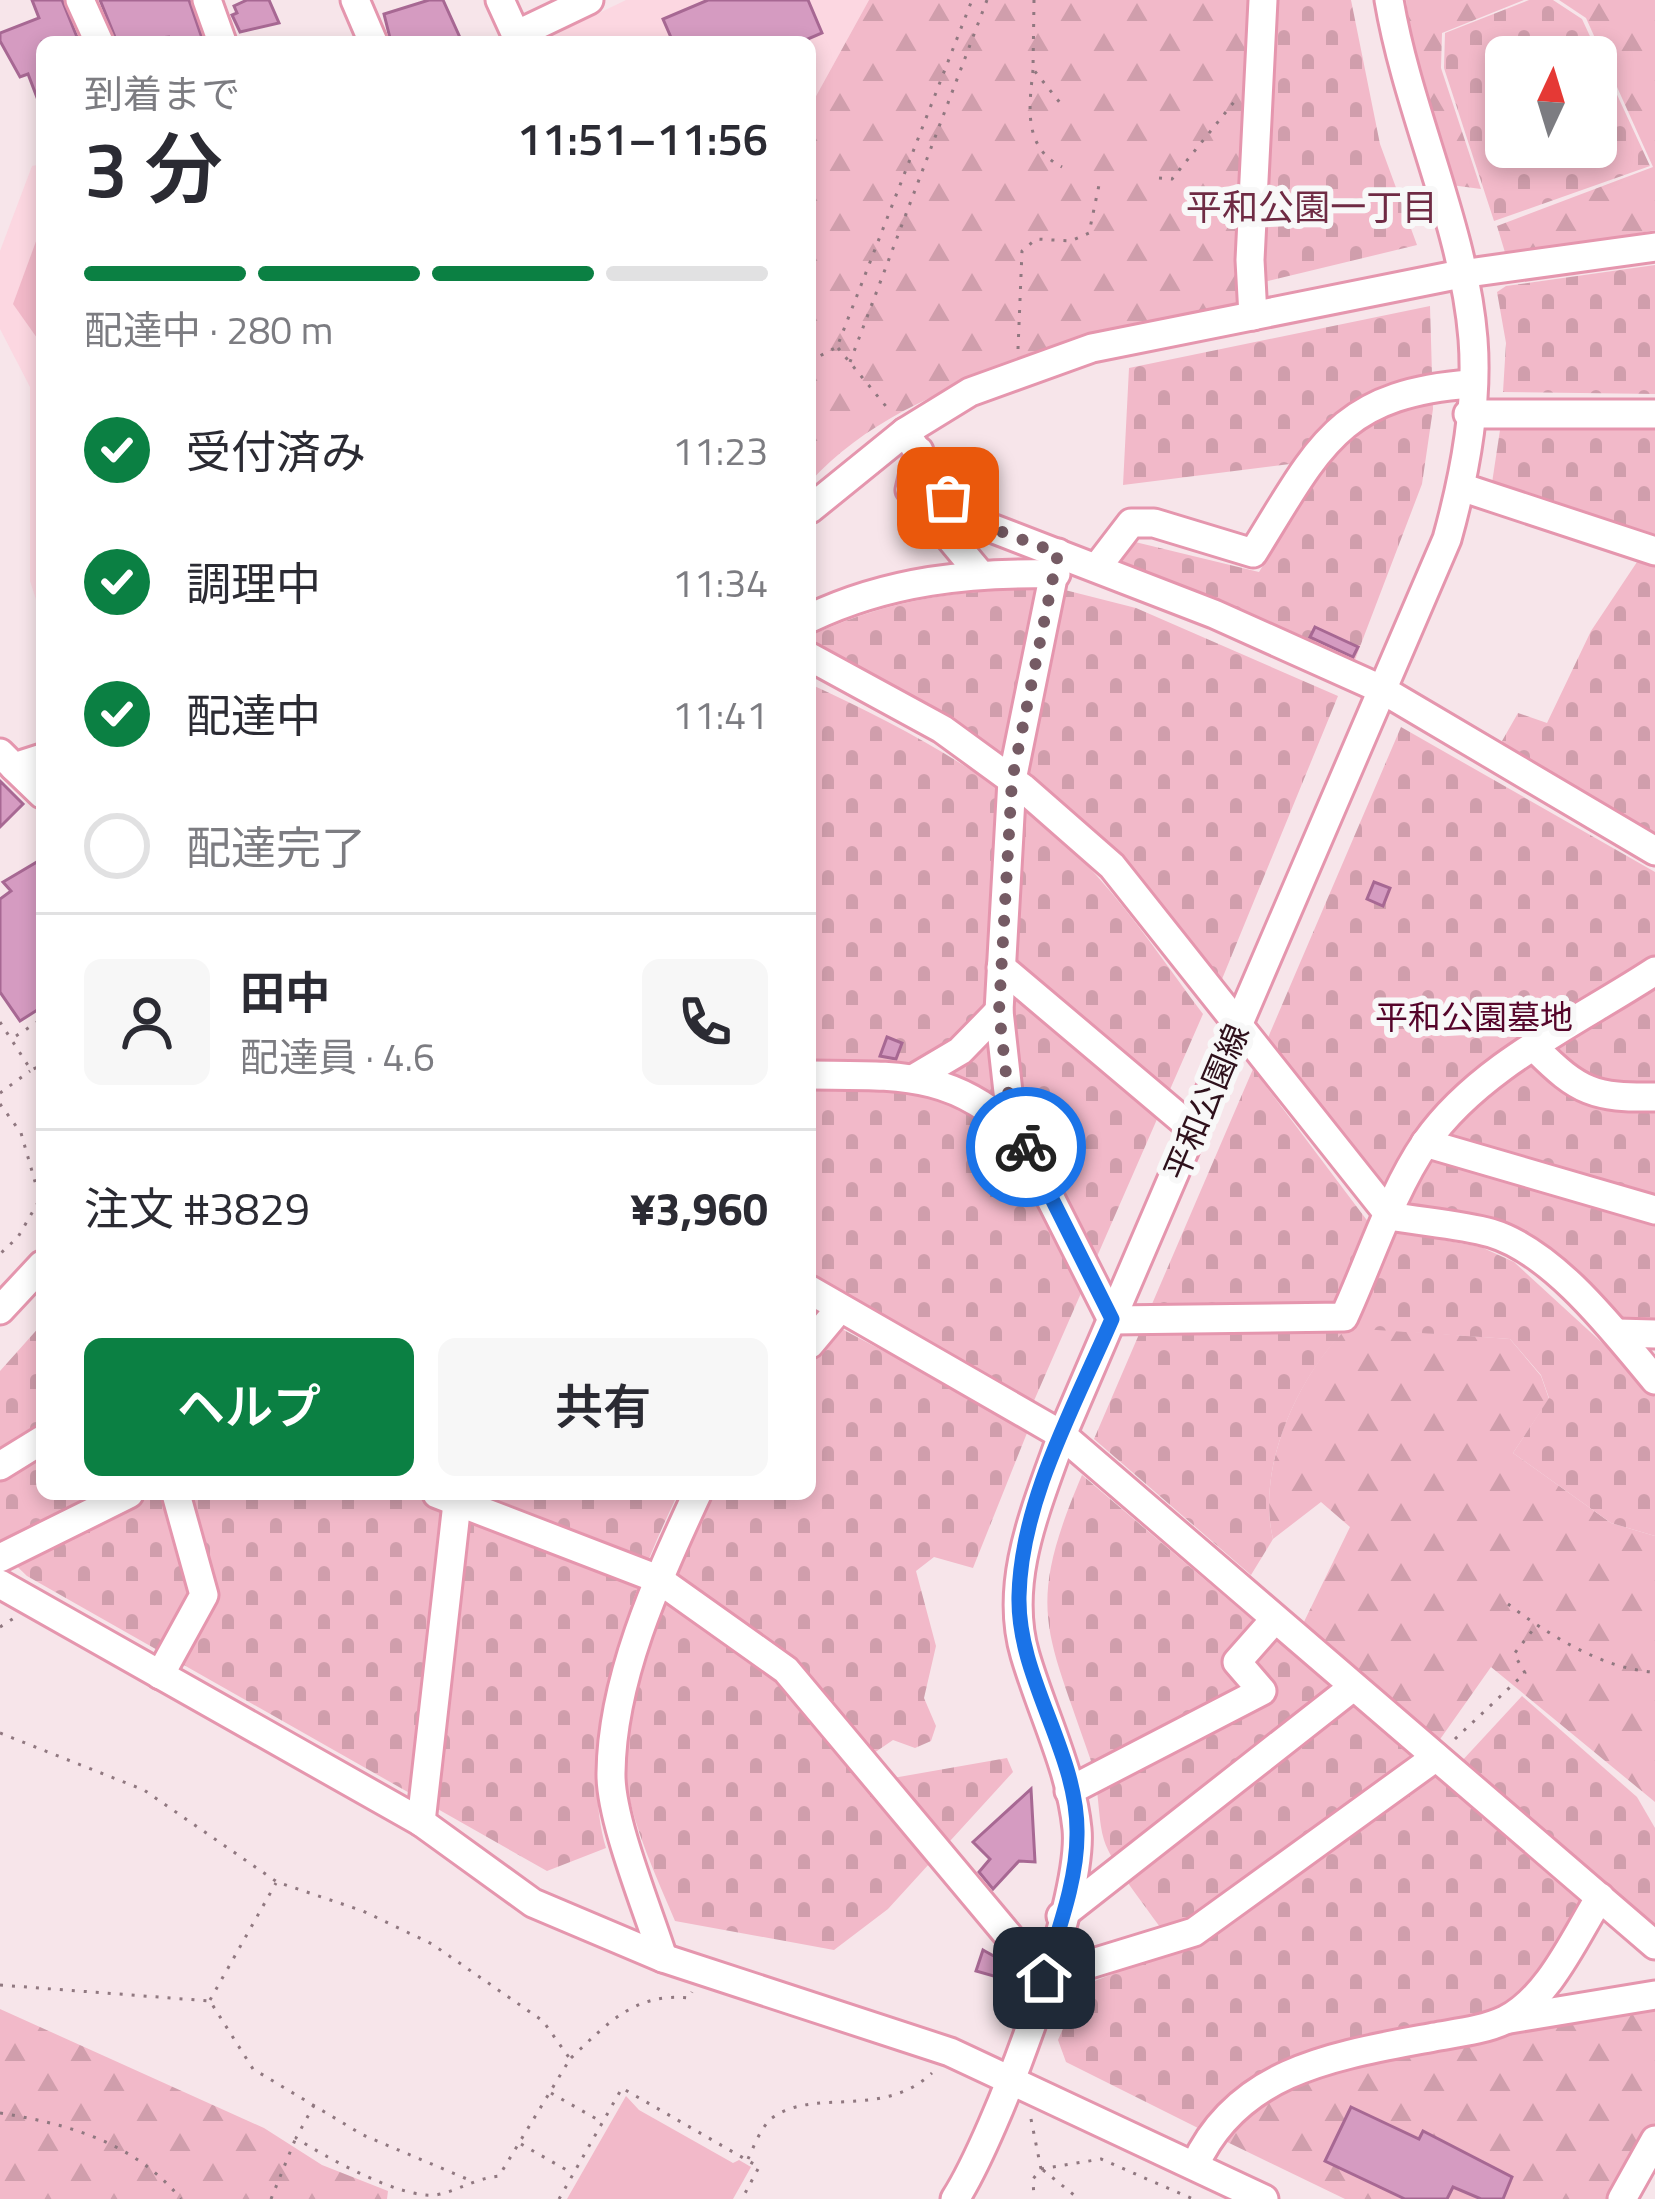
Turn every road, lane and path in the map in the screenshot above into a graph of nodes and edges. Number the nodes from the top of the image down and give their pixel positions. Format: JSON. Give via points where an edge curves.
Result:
{"nodes":[{"id":1,"x":80,"y":0,"type":"edge"},
{"id":2,"x":207,"y":0,"type":"edge"},
{"id":3,"x":500,"y":0,"type":"edge"},
{"id":4,"x":589,"y":0,"type":"edge"},
{"id":5,"x":972,"y":0,"type":"edge"},
{"id":6,"x":987,"y":0,"type":"edge"},
{"id":7,"x":1034,"y":0,"type":"edge"},
{"id":8,"x":1264,"y":0,"type":"edge"},
{"id":9,"x":1389,"y":0,"type":"edge"},
{"id":10,"x":363,"y":3,"type":"edge"},
{"id":11,"x":96,"y":36,"type":"edge"},
{"id":12,"x":220,"y":36,"type":"edge"},
{"id":13,"x":371,"y":36,"type":"edge"},
{"id":14,"x":1033,"y":69,"type":"junction"},
{"id":15,"x":1237,"y":98,"type":"dead end"},
{"id":16,"x":1061,"y":104,"type":"dead end"},
{"id":17,"x":1062,"y":167,"type":"dead end"},
{"id":18,"x":1159,"y":178,"type":"dead end"},
{"id":19,"x":1099,"y":184,"type":"dead end"},
{"id":20,"x":1655,"y":247,"type":"edge"},
{"id":21,"x":1461,"y":274,"type":"junction"},
{"id":22,"x":1253,"y":316,"type":"junction"},
{"id":23,"x":837,"y":347,"type":"junction"},
{"id":24,"x":816,"y":358,"type":"edge"},
{"id":25,"x":850,"y":362,"type":"junction"},
{"id":26,"x":1017,"y":375,"type":"junction"},
{"id":27,"x":1470,"y":383,"type":"junction"},
{"id":28,"x":1468,"y":414,"type":"junction"},
{"id":29,"x":1655,"y":414,"type":"edge"},
{"id":30,"x":912,"y":442,"type":"junction"},
{"id":31,"x":1461,"y":487,"type":"junction"},
{"id":32,"x":816,"y":505,"type":"edge"},
{"id":33,"x":1655,"y":551,"type":"edge"},
{"id":34,"x":1057,"y":564,"type":"junction"},
{"id":35,"x":1098,"y":566,"type":"junction"},
{"id":36,"x":980,"y":574,"type":"junction"},
{"id":37,"x":816,"y":615,"type":"edge"},
{"id":38,"x":816,"y":660,"type":"edge"},
{"id":39,"x":1381,"y":689,"type":"junction"},
{"id":40,"x":7,"y":759,"type":"edge"},
{"id":41,"x":1012,"y":780,"type":"junction"},
{"id":42,"x":36,"y":788,"type":"edge"},
{"id":43,"x":1655,"y":851,"type":"edge"},
{"id":44,"x":1001,"y":967,"type":"junction"},
{"id":45,"x":1655,"y":971,"type":"edge"},
{"id":46,"x":999,"y":1011,"type":"junction"},
{"id":47,"x":0,"y":1022,"type":"edge"},
{"id":48,"x":1240,"y":1022,"type":"junction"},
{"id":49,"x":36,"y":1023,"type":"edge"},
{"id":50,"x":14,"y":1036,"type":"junction"},
{"id":51,"x":1536,"y":1049,"type":"junction"},
{"id":52,"x":36,"y":1068,"type":"edge"},
{"id":53,"x":31,"y":1070,"type":"junction"},
{"id":54,"x":816,"y":1075,"type":"edge"},
{"id":55,"x":916,"y":1077,"type":"junction"},
{"id":56,"x":0,"y":1094,"type":"edge"},
{"id":57,"x":1655,"y":1096,"type":"edge"},
{"id":58,"x":0,"y":1104,"type":"edge"},
{"id":59,"x":1194,"y":1130,"type":"junction"},
{"id":60,"x":1023,"y":1139,"type":"junction"},
{"id":61,"x":1425,"y":1143,"type":"junction"},
{"id":62,"x":36,"y":1182,"type":"edge"},
{"id":63,"x":36,"y":1206,"type":"edge"},
{"id":64,"x":1655,"y":1210,"type":"edge"},
{"id":65,"x":1390,"y":1216,"type":"junction"},
{"id":66,"x":0,"y":1254,"type":"edge"},
{"id":67,"x":36,"y":1271,"type":"edge"},
{"id":68,"x":816,"y":1294,"type":"edge"},
{"id":69,"x":840,"y":1308,"type":"junction"},
{"id":70,"x":0,"y":1310,"type":"edge"},
{"id":71,"x":1112,"y":1319,"type":"junction"},
{"id":72,"x":1617,"y":1333,"type":"junction"},
{"id":73,"x":1655,"y":1334,"type":"edge"},
{"id":74,"x":816,"y":1337,"type":"edge"},
{"id":75,"x":1655,"y":1380,"type":"edge"},
{"id":76,"x":1062,"y":1435,"type":"junction"},
{"id":77,"x":36,"y":1444,"type":"edge"},
{"id":78,"x":0,"y":1466,"type":"edge"},
{"id":79,"x":117,"y":1500,"type":"edge"},
{"id":80,"x":178,"y":1500,"type":"edge"},
{"id":81,"x":447,"y":1500,"type":"edge"},
{"id":82,"x":452,"y":1500,"type":"edge"},
{"id":83,"x":694,"y":1500,"type":"edge"},
{"id":84,"x":0,"y":1558,"type":"edge"},
{"id":85,"x":658,"y":1579,"type":"junction"},
{"id":86,"x":0,"y":1584,"type":"edge"},
{"id":87,"x":1508,"y":1604,"type":"dead end"},
{"id":88,"x":1275,"y":1619,"type":"junction"},
{"id":89,"x":1536,"y":1626,"type":"junction"},
{"id":90,"x":1655,"y":1672,"type":"edge"},
{"id":91,"x":160,"y":1675,"type":"junction"},
{"id":92,"x":1353,"y":1687,"type":"junction"},
{"id":93,"x":0,"y":1733,"type":"edge"},
{"id":94,"x":1436,"y":1757,"type":"junction"},
{"id":95,"x":1070,"y":1791,"type":"junction"},
{"id":96,"x":421,"y":1822,"type":"junction"},
{"id":97,"x":277,"y":1882,"type":"junction"},
{"id":98,"x":1600,"y":1898,"type":"junction"},
{"id":99,"x":1061,"y":1916,"type":"junction"},
{"id":100,"x":1655,"y":1945,"type":"edge"},
{"id":101,"x":663,"y":1958,"type":"junction"},
{"id":102,"x":704,"y":1971,"type":"junction"},
{"id":103,"x":1044,"y":1978,"type":"junction"},
{"id":104,"x":0,"y":1984,"type":"edge"},
{"id":105,"x":1655,"y":1995,"type":"edge"},
{"id":106,"x":210,"y":2001,"type":"junction"},
{"id":107,"x":1506,"y":2020,"type":"junction"},
{"id":108,"x":941,"y":2050,"type":"junction"},
{"id":109,"x":570,"y":2060,"type":"junction"},
{"id":110,"x":1012,"y":2078,"type":"junction"},
{"id":111,"x":550,"y":2092,"type":"junction"},
{"id":112,"x":314,"y":2105,"type":"junction"},
{"id":113,"x":0,"y":2114,"type":"edge"},
{"id":114,"x":1031,"y":2117,"type":"dead end"},
{"id":115,"x":602,"y":2123,"type":"junction"},
{"id":116,"x":296,"y":2138,"type":"junction"},
{"id":117,"x":1655,"y":2140,"type":"edge"},
{"id":118,"x":519,"y":2143,"type":"junction"},
{"id":119,"x":748,"y":2158,"type":"junction"},
{"id":120,"x":1195,"y":2165,"type":"junction"},
{"id":121,"x":1041,"y":2169,"type":"junction"},
{"id":122,"x":573,"y":2173,"type":"junction"},
{"id":123,"x":469,"y":2179,"type":"junction"},
{"id":124,"x":436,"y":2197,"type":"edge"},
{"id":125,"x":181,"y":2199,"type":"edge"},
{"id":126,"x":272,"y":2199,"type":"edge"},
{"id":127,"x":559,"y":2199,"type":"edge"},
{"id":128,"x":742,"y":2199,"type":"edge"},
{"id":129,"x":955,"y":2199,"type":"edge"},
{"id":130,"x":1034,"y":2199,"type":"edge"},
{"id":131,"x":1078,"y":2199,"type":"edge"},
{"id":132,"x":1193,"y":2199,"type":"edge"},
{"id":133,"x":1264,"y":2199,"type":"edge"},
{"id":134,"x":1622,"y":2199,"type":"edge"}],
"edges":[{"from":1,"to":11,"type":"street"},
{"from":2,"to":12,"type":"street"},
{"from":3,"to":4,"type":"street","via":[[516,35]]},
{"from":5,"to":23,"type":"path"},
{"from":6,"to":25,"type":"path"},
{"from":7,"to":14,"type":"path"},
{"from":8,"to":22,"type":"street"},
{"from":9,"to":21,"type":"street","name":"平和公園線"},
{"from":10,"to":13,"type":"street"},
{"from":14,"to":16,"type":"path"},
{"from":14,"to":17,"type":"path","via":[[1029,124],[1045,158]]},
{"from":15,"to":18,"type":"path","via":[[1172,179]]},
{"from":19,"to":26,"type":"path","via":[[1089,233],[1036,239],[1022,251]]},
{"from":20,"to":21,"type":"street"},
{"from":21,"to":22,"type":"street"},
{"from":21,"to":27,"type":"street","name":"平和公園線","via":[[1473,341]]},
{"from":22,"to":26,"type":"street","via":[[1091,348]]},
{"from":23,"to":24,"type":"path"},
{"from":23,"to":25,"type":"path"},
{"from":25,"to":30,"type":"path"},
{"from":26,"to":30,"type":"street","via":[[970,392]]},
{"from":27,"to":28,"type":"street","name":"平和公園線"},
{"from":27,"to":35,"type":"street","via":[[1391,395],[1360,410],[1317,455],[1253,554],[1154,523],[1131,524]]},
{"from":28,"to":29,"type":"street"},
{"from":28,"to":31,"type":"street","name":"平和公園線"},
{"from":30,"to":32,"type":"street"},
{"from":30,"to":34,"type":"street","via":[[948,498]]},
{"from":30,"to":36,"type":"street","via":[[910,490]]},
{"from":31,"to":33,"type":"street"},
{"from":31,"to":39,"type":"street","name":"平和公園線","via":[[1447,539]]},
{"from":34,"to":35,"type":"street"},
{"from":34,"to":36,"type":"street"},
{"from":34,"to":41,"type":"street"},
{"from":35,"to":39,"type":"street"},
{"from":36,"to":37,"type":"street","via":[[876,590]]},
{"from":38,"to":41,"type":"street","via":[[943,729]]},
{"from":39,"to":43,"type":"street"},
{"from":39,"to":48,"type":"street","name":"平和公園線"},
{"from":40,"to":42,"type":"street"},
{"from":41,"to":44,"type":"street"},
{"from":41,"to":48,"type":"street","via":[[1112,866]]},
{"from":44,"to":46,"type":"street"},
{"from":44,"to":59,"type":"street"},
{"from":45,"to":51,"type":"street"},
{"from":46,"to":55,"type":"street","via":[[959,1052]]},
{"from":46,"to":60,"type":"street","via":[[1008,1092]]},
{"from":47,"to":50,"type":"path"},
{"from":48,"to":59,"type":"street","name":"平和公園線"},
{"from":48,"to":65,"type":"street"},
{"from":49,"to":50,"type":"path"},
{"from":50,"to":53,"type":"path","via":[[12,1048]]},
{"from":51,"to":57,"type":"street","via":[[1572,1086]]},
{"from":51,"to":61,"type":"street","via":[[1491,1077]]},
{"from":52,"to":53,"type":"path"},
{"from":53,"to":56,"type":"path"},
{"from":54,"to":55,"type":"street"},
{"from":55,"to":60,"type":"street","via":[[983,1102]]},
{"from":58,"to":62,"type":"path","via":[[21,1133]]},
{"from":59,"to":71,"type":"street","name":"平和公園線"},
{"from":60,"to":71,"type":"street"},
{"from":61,"to":64,"type":"street"},
{"from":61,"to":65,"type":"street"},
{"from":63,"to":66,"type":"path"},
{"from":65,"to":71,"type":"street","via":[[1344,1317]]},
{"from":65,"to":72,"type":"street","via":[[1492,1234],[1528,1252]]},
{"from":67,"to":70,"type":"street"},
{"from":68,"to":69,"type":"street"},
{"from":69,"to":74,"type":"street"},
{"from":69,"to":76,"type":"street"},
{"from":71,"to":76,"type":"street","name":"平和公園線"},
{"from":72,"to":73,"type":"street"},
{"from":72,"to":75,"type":"street"},
{"from":76,"to":88,"type":"street"},
{"from":76,"to":95,"type":"street","name":"平和公園線","via":[[1024,1543],[1018,1598],[1024,1650]]},
{"from":77,"to":78,"type":"street"},
{"from":79,"to":84,"type":"street"},
{"from":80,"to":91,"type":"street","via":[[204,1595]]},
{"from":81,"to":96,"type":"street"},
{"from":82,"to":85,"type":"street"},
{"from":83,"to":85,"type":"street"},
{"from":85,"to":101,"type":"street","via":[[624,1686],[610,1775]]},
{"from":85,"to":103,"type":"street","via":[[787,1670]]},
{"from":86,"to":91,"type":"street"},
{"from":87,"to":89,"type":"path"},
{"from":88,"to":92,"type":"street"},
{"from":88,"to":95,"type":"street","via":[[1237,1662],[1262,1691]]},
{"from":89,"to":90,"type":"path"},
{"from":89,"to":94,"type":"path","via":[[1514,1654],[1526,1672]]},
{"from":91,"to":96,"type":"street"},
{"from":92,"to":94,"type":"street"},
{"from":92,"to":99,"type":"street"},
{"from":93,"to":97,"type":"path","via":[[144,1790]]},
{"from":94,"to":98,"type":"street"},
{"from":94,"to":103,"type":"street","via":[[1194,1932]]},
{"from":95,"to":99,"type":"street","name":"平和公園線","via":[[1078,1834]]},
{"from":96,"to":101,"type":"street","via":[[532,1903]]},
{"from":97,"to":106,"type":"path"},
{"from":97,"to":109,"type":"path","via":[[363,1911],[451,1956],[543,2021]]},
{"from":98,"to":100,"type":"street"},
{"from":98,"to":107,"type":"street","via":[[1539,1992]]},
{"from":99,"to":103,"type":"street","name":"平和公園線"},
{"from":101,"to":102,"type":"street"},
{"from":102,"to":108,"type":"street"},
{"from":102,"to":109,"type":"path","via":[[689,1998],[624,2008]]},
{"from":103,"to":110,"type":"street","name":"平和公園線"},
{"from":104,"to":106,"type":"path"},
{"from":105,"to":107,"type":"street"},
{"from":106,"to":112,"type":"path","via":[[253,2069]]},
{"from":107,"to":120,"type":"street","via":[[1315,2060],[1269,2084],[1209,2133]]},
{"from":108,"to":110,"type":"street"},
{"from":108,"to":119,"type":"path","via":[[936,2069],[897,2095],[772,2118]]},
{"from":109,"to":111,"type":"path"},
{"from":110,"to":120,"type":"street"},
{"from":110,"to":129,"type":"street","name":"平和公園線"},
{"from":111,"to":115,"type":"path"},
{"from":111,"to":118,"type":"path"},
{"from":112,"to":116,"type":"path"},
{"from":112,"to":123,"type":"path","via":[[418,2162]]},
{"from":113,"to":125,"type":"path","via":[[70,2124],[165,2179]]},
{"from":114,"to":121,"type":"path"},
{"from":115,"to":119,"type":"path","via":[[622,2088]]},
{"from":115,"to":122,"type":"path"},
{"from":116,"to":124,"type":"path","via":[[328,2160]]},
{"from":116,"to":126,"type":"path"},
{"from":117,"to":134,"type":"street"},
{"from":118,"to":122,"type":"path"},
{"from":118,"to":123,"type":"path","via":[[499,2176]]},
{"from":119,"to":128,"type":"path","via":[[759,2167]]},
{"from":120,"to":133,"type":"street"},
{"from":121,"to":130,"type":"path"},
{"from":121,"to":131,"type":"path"},
{"from":121,"to":132,"type":"path","via":[[1101,2158]]},
{"from":122,"to":127,"type":"path"},
{"from":123,"to":124,"type":"path"}]}
